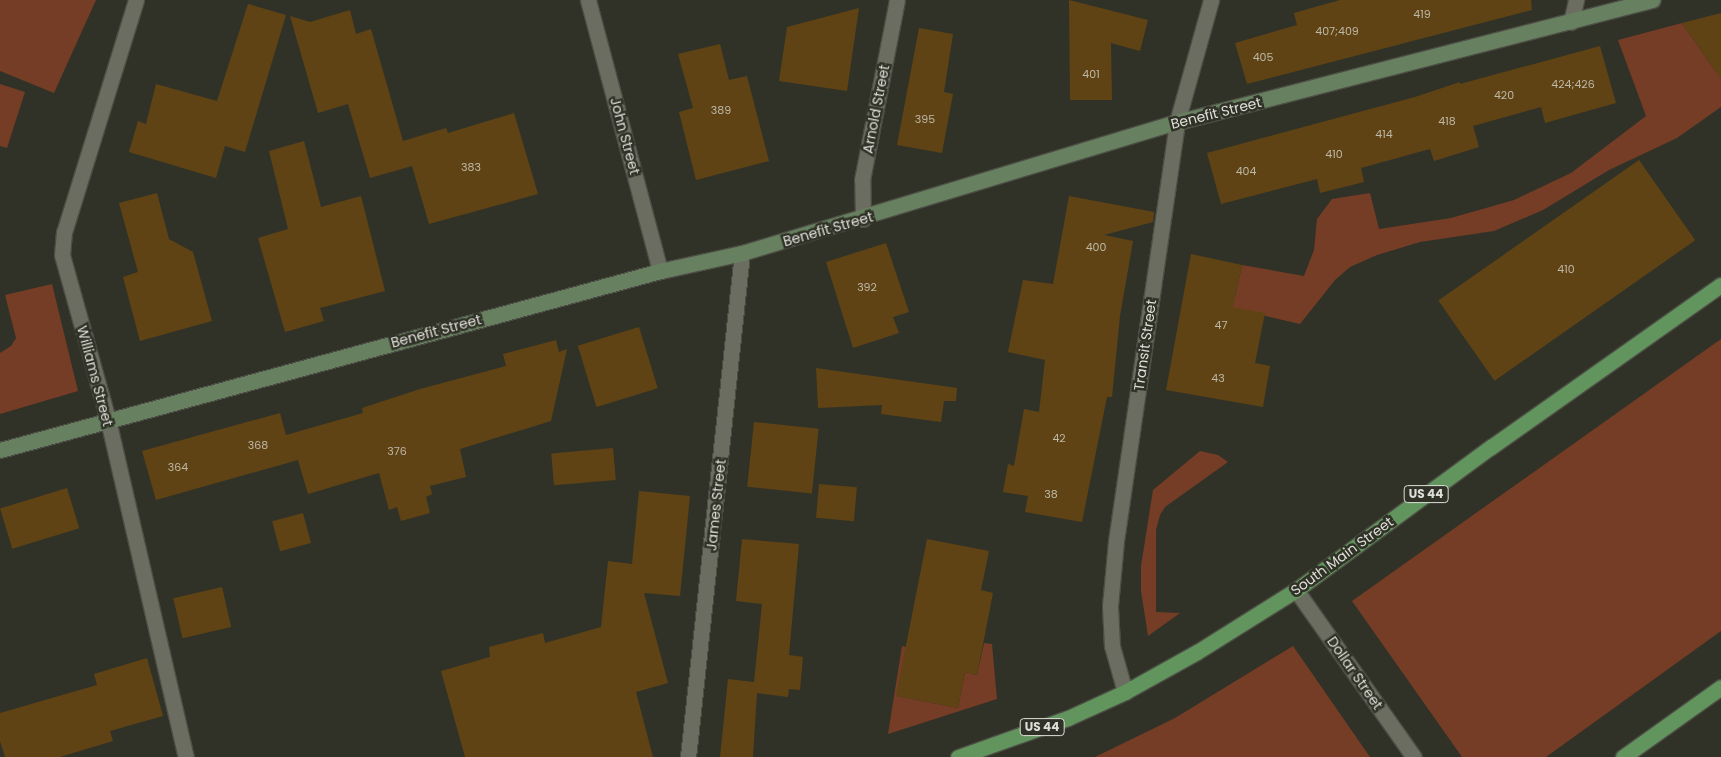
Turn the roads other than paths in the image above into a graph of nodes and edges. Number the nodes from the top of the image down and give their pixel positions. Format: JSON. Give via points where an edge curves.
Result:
{"nodes":[{"id":1,"x":136,"y":0,"type":"edge"},
{"id":2,"x":588,"y":0,"type":"edge"},
{"id":3,"x":897,"y":0,"type":"edge"},
{"id":4,"x":1210,"y":0,"type":"edge"},
{"id":5,"x":1576,"y":0,"type":"edge"},
{"id":6,"x":1653,"y":0,"type":"edge"},
{"id":7,"x":1572,"y":22,"type":"junction"},
{"id":8,"x":1177,"y":122,"type":"junction"},
{"id":9,"x":863,"y":219,"type":"junction"},
{"id":10,"x":742,"y":253,"type":"junction"},
{"id":11,"x":660,"y":271,"type":"junction"},
{"id":12,"x":1721,"y":285,"type":"edge"},
{"id":13,"x":108,"y":420,"type":"junction"},
{"id":14,"x":0,"y":450,"type":"edge"},
{"id":15,"x":1296,"y":590,"type":"junction"},
{"id":16,"x":1721,"y":687,"type":"edge"},
{"id":17,"x":1125,"y":692,"type":"junction"},
{"id":18,"x":186,"y":757,"type":"edge"},
{"id":19,"x":688,"y":757,"type":"edge"},
{"id":20,"x":958,"y":757,"type":"edge"},
{"id":21,"x":1414,"y":757,"type":"edge"},
{"id":22,"x":1622,"y":757,"type":"edge"}],
"edges":[{"from":1,"to":13,"type":"street","name":"Williams Street","via":[[63,239],[62,255]]},
{"from":2,"to":11,"type":"street","name":"John Street"},
{"from":3,"to":9,"type":"street","name":"Arnold Street","via":[[862,180]]},
{"from":4,"to":8,"type":"street","name":"Transit Street"},
{"from":5,"to":7,"type":"street"},
{"from":6,"to":7,"type":"street","name":"Benefit Street"},
{"from":7,"to":8,"type":"street","name":"Benefit Street"},
{"from":8,"to":9,"type":"street","name":"Benefit Street"},
{"from":8,"to":17,"type":"street","name":"Transit Street","via":[[1114,560],[1110,606],[1112,646]]},
{"from":9,"to":10,"type":"street","name":"Benefit Street"},
{"from":10,"to":11,"type":"street","name":"Benefit Street"},
{"from":10,"to":19,"type":"street","name":"James Street"},
{"from":11,"to":13,"type":"street","name":"Benefit Street"},
{"from":12,"to":15,"type":"main road","name":"South Main Street","number":"US 44"},
{"from":13,"to":14,"type":"street","name":"Benefit Street"},
{"from":13,"to":18,"type":"street","name":"Williams Street"},
{"from":15,"to":17,"type":"main road","name":"South Main Street","number":"US 44","via":[[1197,652]]},
{"from":15,"to":21,"type":"street","name":"Dollar Street"},
{"from":16,"to":22,"type":"main road"},
{"from":17,"to":20,"type":"main road","name":"South Main Street","number":"US 44","via":[[1068,718]]}]}
